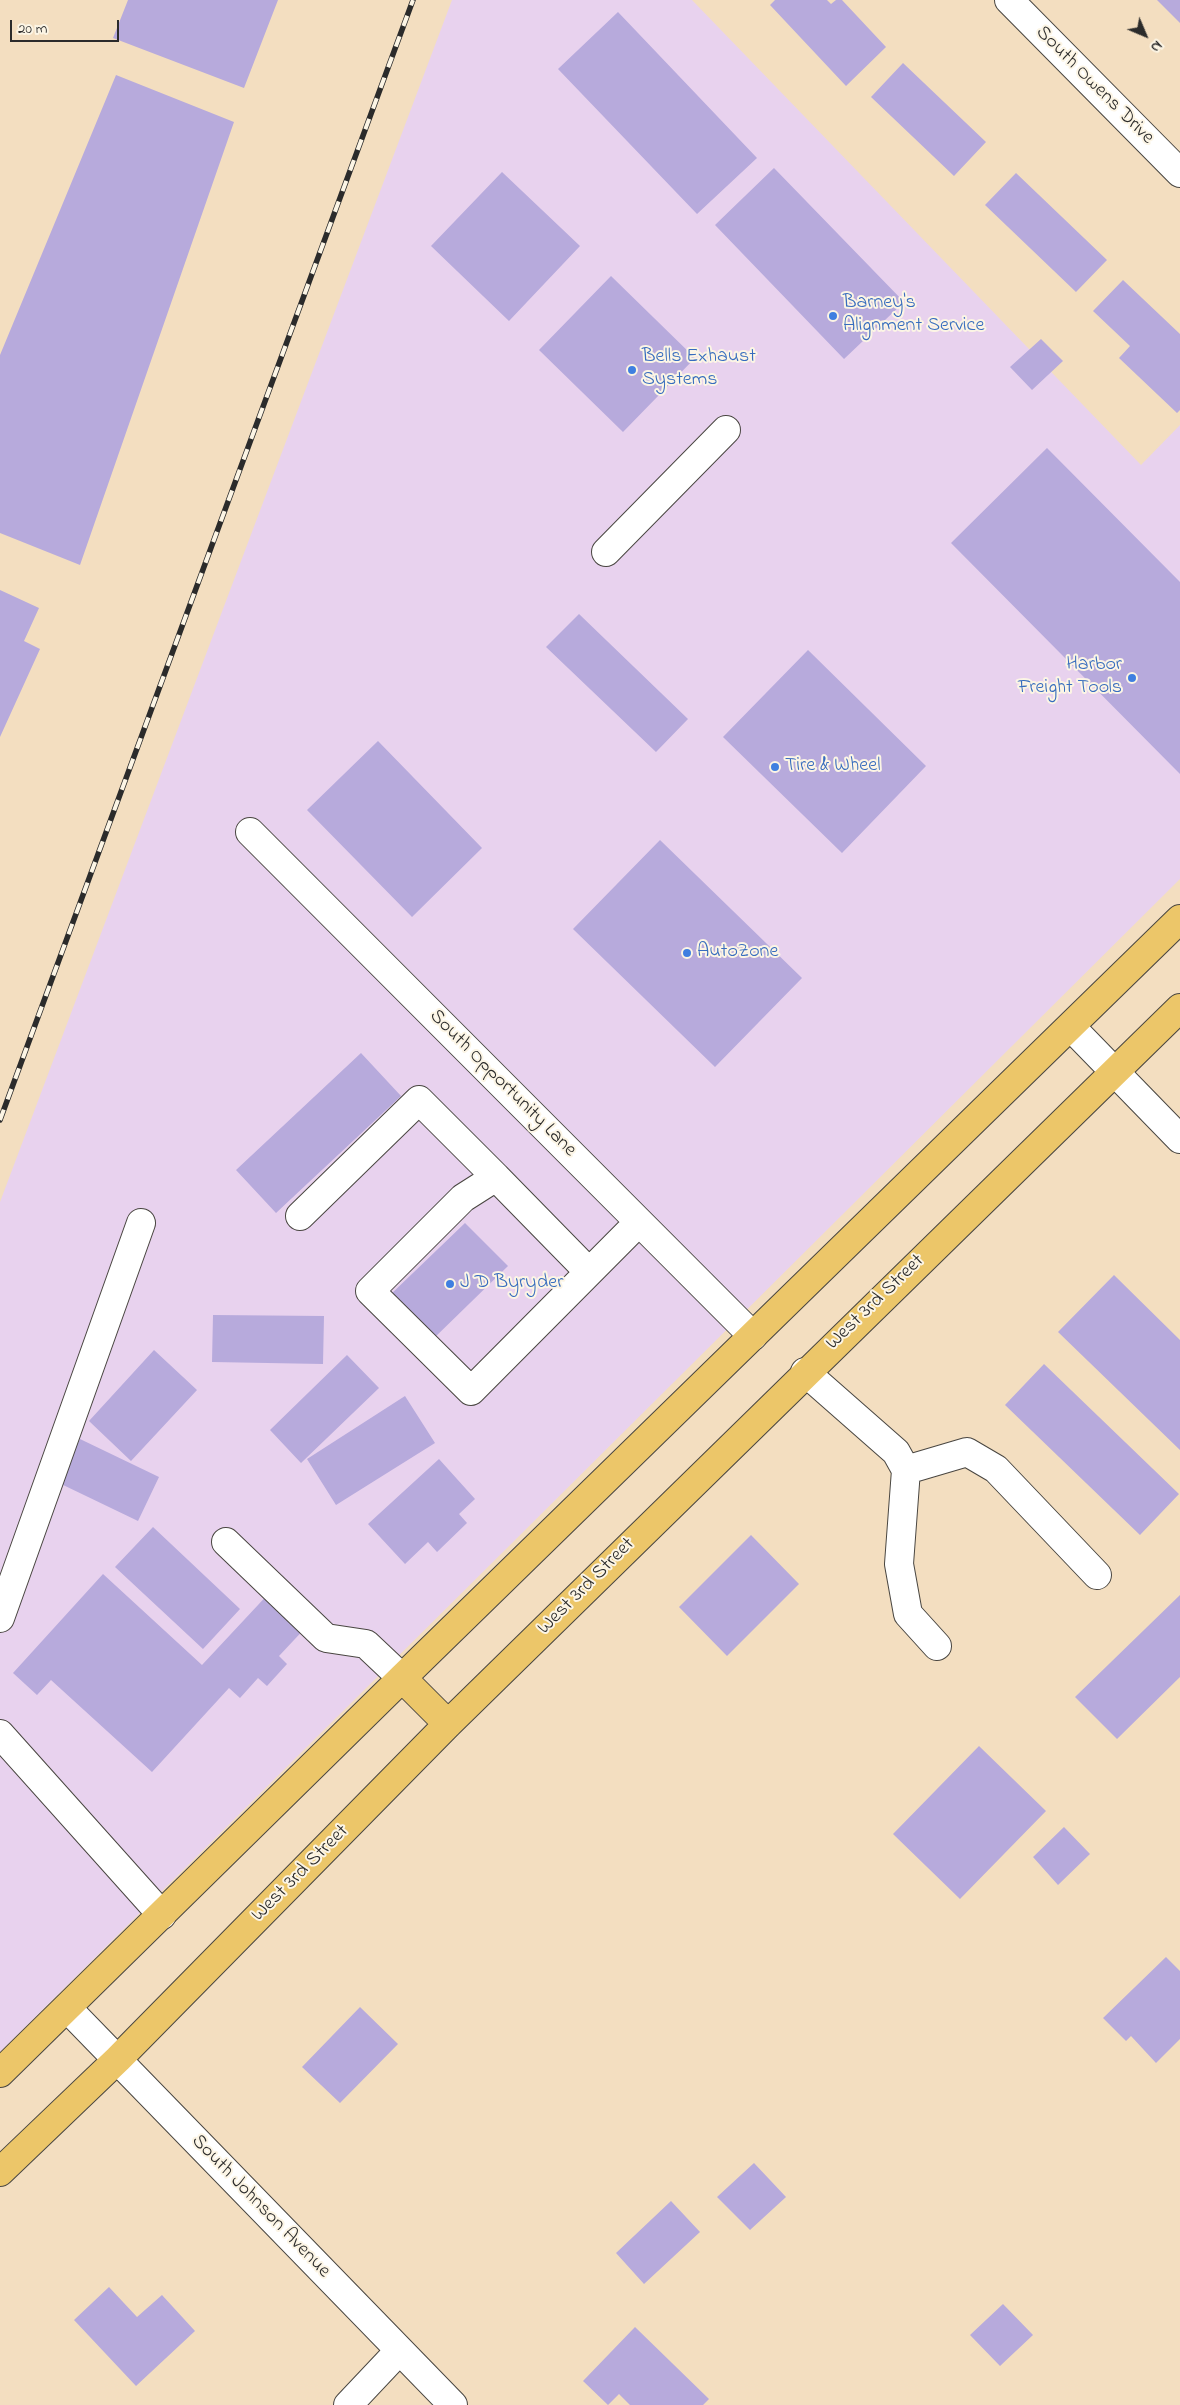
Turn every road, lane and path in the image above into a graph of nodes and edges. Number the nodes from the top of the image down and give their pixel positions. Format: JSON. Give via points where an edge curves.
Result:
{"nodes":[{"id":1,"x":1009,"y":0,"type":"edge"},
{"id":2,"x":1180,"y":173,"type":"edge"},
{"id":3,"x":726,"y":430,"type":"dead end"},
{"id":4,"x":606,"y":552,"type":"dead end"},
{"id":5,"x":250,"y":832,"type":"dead end"},
{"id":6,"x":1180,"y":920,"type":"edge"},
{"id":7,"x":1180,"y":1008,"type":"edge"},
{"id":8,"x":1071,"y":1027,"type":"junction"},
{"id":9,"x":1115,"y":1071,"type":"junction"},
{"id":10,"x":1180,"y":1139,"type":"edge"},
{"id":11,"x":496,"y":1177,"type":"junction"},
{"id":12,"x":300,"y":1216,"type":"dead end"},
{"id":13,"x":639,"y":1222,"type":"junction"},
{"id":14,"x":140,"y":1223,"type":"dead end"},
{"id":15,"x":589,"y":1272,"type":"junction"},
{"id":16,"x":753,"y":1336,"type":"junction"},
{"id":17,"x":805,"y":1372,"type":"junction"},
{"id":18,"x":906,"y":1470,"type":"junction"},
{"id":19,"x":226,"y":1542,"type":"dead end"},
{"id":20,"x":1097,"y":1575,"type":"dead end"},
{"id":21,"x":0,"y":1618,"type":"edge"},
{"id":22,"x":938,"y":1646,"type":"dead end"},
{"id":23,"x":402,"y":1678,"type":"junction"},
{"id":24,"x":448,"y":1724,"type":"junction"},
{"id":25,"x":0,"y":1734,"type":"edge"},
{"id":26,"x":162,"y":1915,"type":"junction"},
{"id":27,"x":67,"y":2008,"type":"junction"},
{"id":28,"x":118,"y":2060,"type":"junction"},
{"id":29,"x":0,"y":2073,"type":"edge"},
{"id":30,"x":0,"y":2172,"type":"edge"},
{"id":31,"x":398,"y":2351,"type":"junction"},
{"id":32,"x":348,"y":2405,"type":"edge"},
{"id":33,"x":453,"y":2405,"type":"edge"}],
"edges":[{"from":1,"to":2,"type":"street","name":"South Owens Drive"},
{"from":3,"to":4,"type":"street"},
{"from":5,"to":13,"type":"street","name":"South Opportunity Lane"},
{"from":6,"to":8,"type":"main road"},
{"from":7,"to":9,"type":"main road","name":"West 3rd Street"},
{"from":8,"to":9,"type":"street"},
{"from":8,"to":16,"type":"main road"},
{"from":9,"to":10,"type":"street"},
{"from":9,"to":17,"type":"main road","name":"West 3rd Street"},
{"from":11,"to":12,"type":"street","via":[[418,1100]]},
{"from":11,"to":15,"type":"street"},
{"from":11,"to":15,"type":"street","via":[[463,1198],[370,1291],[471,1391]]},
{"from":13,"to":15,"type":"street"},
{"from":13,"to":16,"type":"street","name":"South Opportunity Lane"},
{"from":14,"to":21,"type":"street"},
{"from":16,"to":23,"type":"main road"},
{"from":17,"to":18,"type":"street","via":[[896,1452]]},
{"from":17,"to":24,"type":"main road","name":"West 3rd Street"},
{"from":18,"to":20,"type":"street","via":[[967,1452],[996,1469]]},
{"from":18,"to":22,"type":"street","via":[[900,1564],[908,1614]]},
{"from":19,"to":23,"type":"street","via":[[326,1638],[366,1644]]},
{"from":23,"to":24,"type":"main road"},
{"from":23,"to":26,"type":"main road"},
{"from":24,"to":28,"type":"main road","name":"West 3rd Street"},
{"from":25,"to":26,"type":"street"},
{"from":26,"to":27,"type":"main road"},
{"from":27,"to":28,"type":"street","name":"South Johnson Avenue"},
{"from":27,"to":29,"type":"main road"},
{"from":28,"to":30,"type":"main road","name":"West 3rd Street"},
{"from":28,"to":31,"type":"street","name":"South Johnson Avenue"},
{"from":31,"to":32,"type":"street"},
{"from":31,"to":33,"type":"street","name":"South Johnson Avenue"}]}
